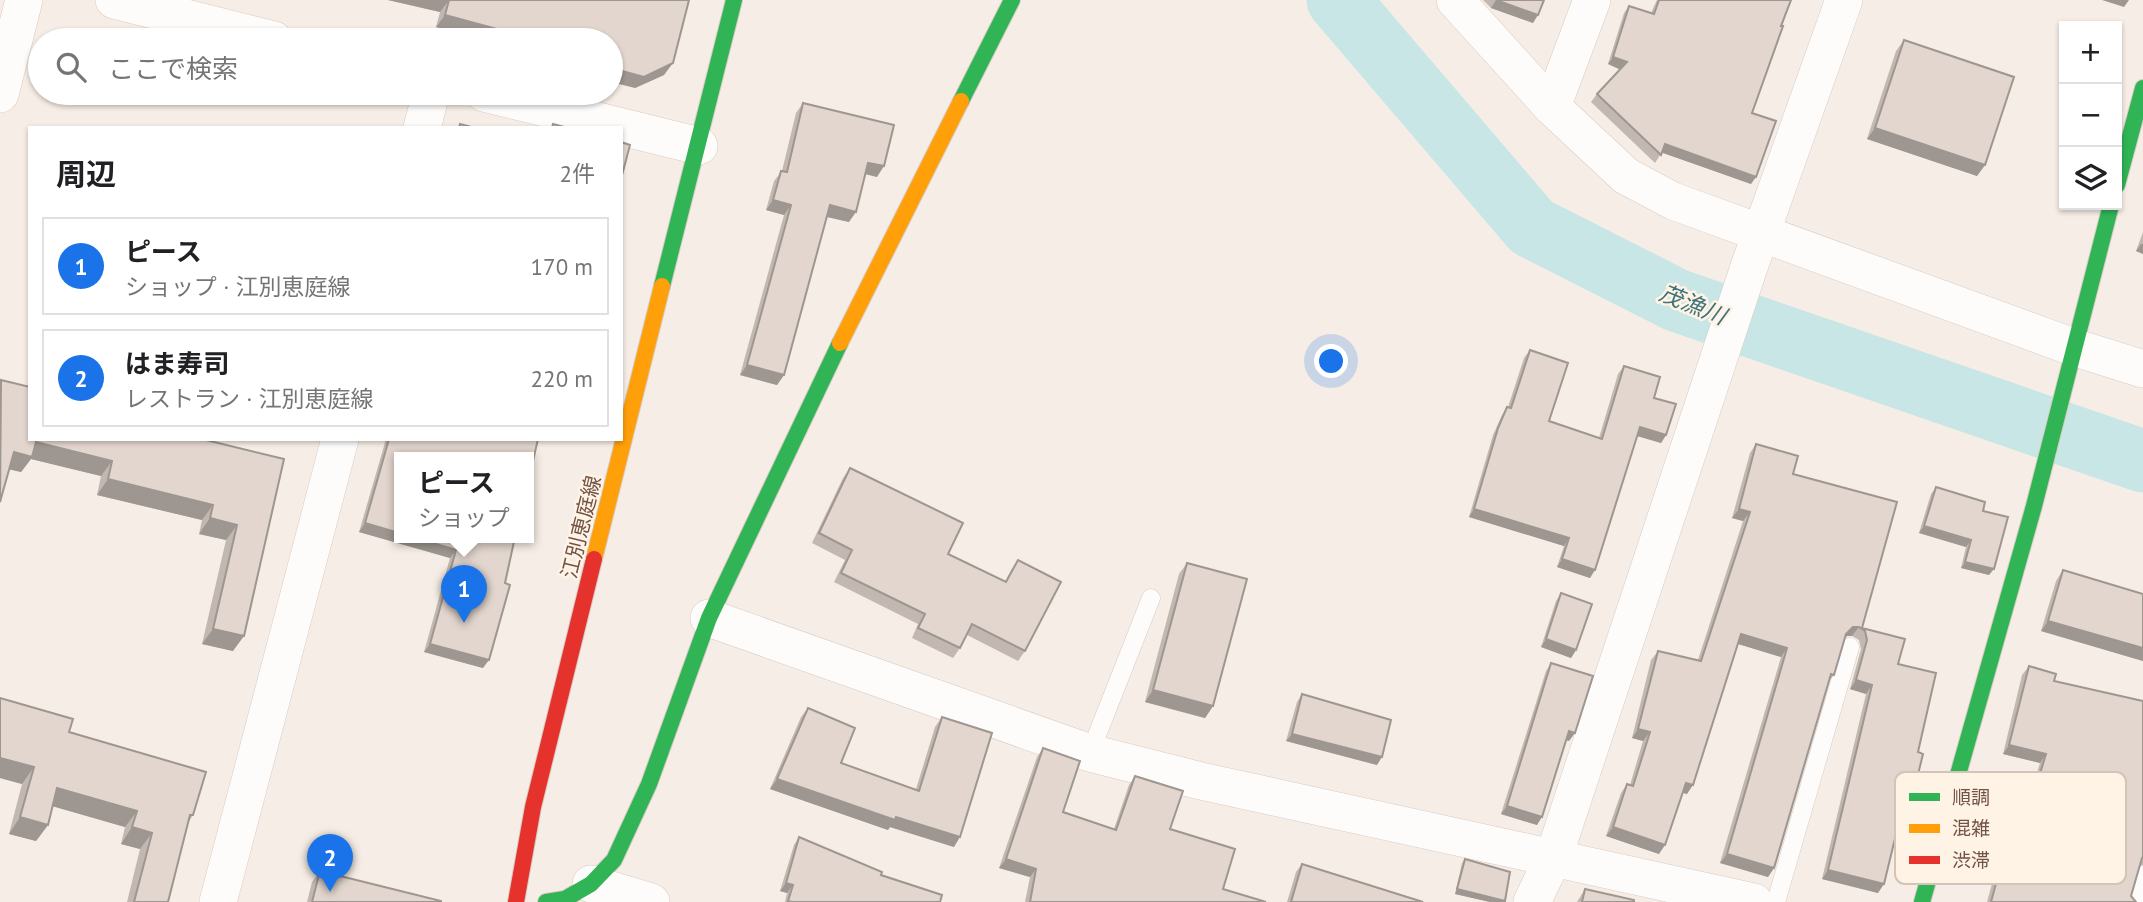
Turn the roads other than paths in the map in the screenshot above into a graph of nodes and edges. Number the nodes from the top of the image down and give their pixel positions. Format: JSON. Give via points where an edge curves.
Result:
{"nodes":[{"id":1,"x":24,"y":0,"type":"edge"},
{"id":2,"x":114,"y":0,"type":"edge"},
{"id":3,"x":734,"y":0,"type":"edge"},
{"id":4,"x":1012,"y":0,"type":"edge"},
{"id":5,"x":1455,"y":0,"type":"edge"},
{"id":6,"x":1592,"y":0,"type":"edge"},
{"id":7,"x":1844,"y":0,"type":"edge"},
{"id":8,"x":226,"y":28,"type":"edge"},
{"id":9,"x":2143,"y":88,"type":"edge"},
{"id":10,"x":0,"y":94,"type":"edge"},
{"id":11,"x":428,"y":105,"type":"edge"},
{"id":12,"x":533,"y":105,"type":"edge"},
{"id":13,"x":1552,"y":107,"type":"junction"},
{"id":14,"x":423,"y":126,"type":"edge"},
{"id":15,"x":618,"y":126,"type":"edge"},
{"id":16,"x":623,"y":127,"type":"edge"},
{"id":17,"x":699,"y":146,"type":"junction"},
{"id":18,"x":2122,"y":166,"type":"edge"},
{"id":19,"x":2110,"y":210,"type":"edge"},
{"id":20,"x":1755,"y":251,"type":"junction"},
{"id":21,"x":2073,"y":347,"type":"junction"},
{"id":22,"x":2143,"y":369,"type":"edge"},
{"id":23,"x":339,"y":441,"type":"edge"},
{"id":24,"x":1151,"y":598,"type":"dead end"},
{"id":25,"x":709,"y":618,"type":"junction"},
{"id":26,"x":1850,"y":647,"type":"edge"},
{"id":27,"x":1090,"y":753,"type":"junction"},
{"id":28,"x":1959,"y":772,"type":"edge"},
{"id":29,"x":1554,"y":856,"type":"junction"},
{"id":30,"x":2143,"y":875,"type":"edge"},
{"id":31,"x":591,"y":884,"type":"junction"},
{"id":32,"x":1927,"y":884,"type":"edge"},
{"id":33,"x":218,"y":902,"type":"edge"},
{"id":34,"x":516,"y":902,"type":"edge"},
{"id":35,"x":546,"y":902,"type":"edge"},
{"id":36,"x":651,"y":902,"type":"edge"},
{"id":37,"x":1532,"y":902,"type":"edge"},
{"id":38,"x":1754,"y":902,"type":"edge"},
{"id":39,"x":1776,"y":902,"type":"edge"},
{"id":40,"x":1922,"y":902,"type":"edge"},
{"id":41,"x":2136,"y":902,"type":"edge"}],
"edges":[{"from":1,"to":10,"type":"street"},
{"from":2,"to":8,"type":"street"},
{"from":3,"to":17,"type":"street","name":"江別恵庭線"},
{"from":4,"to":25,"type":"street"},
{"from":5,"to":13,"type":"street"},
{"from":6,"to":13,"type":"street"},
{"from":7,"to":20,"type":"street"},
{"from":9,"to":18,"type":"street"},
{"from":11,"to":14,"type":"street"},
{"from":12,"to":15,"type":"street"},
{"from":13,"to":20,"type":"street","via":[[1626,176]]},
{"from":16,"to":17,"type":"street"},
{"from":17,"to":34,"type":"street","name":"江別恵庭線","via":[[533,807]]},
{"from":19,"to":21,"type":"street"},
{"from":20,"to":21,"type":"street"},
{"from":20,"to":29,"type":"street"},
{"from":21,"to":22,"type":"street"},
{"from":21,"to":28,"type":"street","via":[[2044,470]]},
{"from":23,"to":33,"type":"street"},
{"from":24,"to":27,"type":"lane"},
{"from":25,"to":27,"type":"street"},
{"from":25,"to":31,"type":"street","via":[[644,795],[614,860]]},
{"from":26,"to":39,"type":"lane"},
{"from":27,"to":29,"type":"street"},
{"from":29,"to":37,"type":"street"},
{"from":29,"to":38,"type":"street"},
{"from":30,"to":41,"type":"lane"},
{"from":31,"to":35,"type":"street","via":[[565,899]]},
{"from":31,"to":36,"type":"street"},
{"from":32,"to":40,"type":"street"}]}
